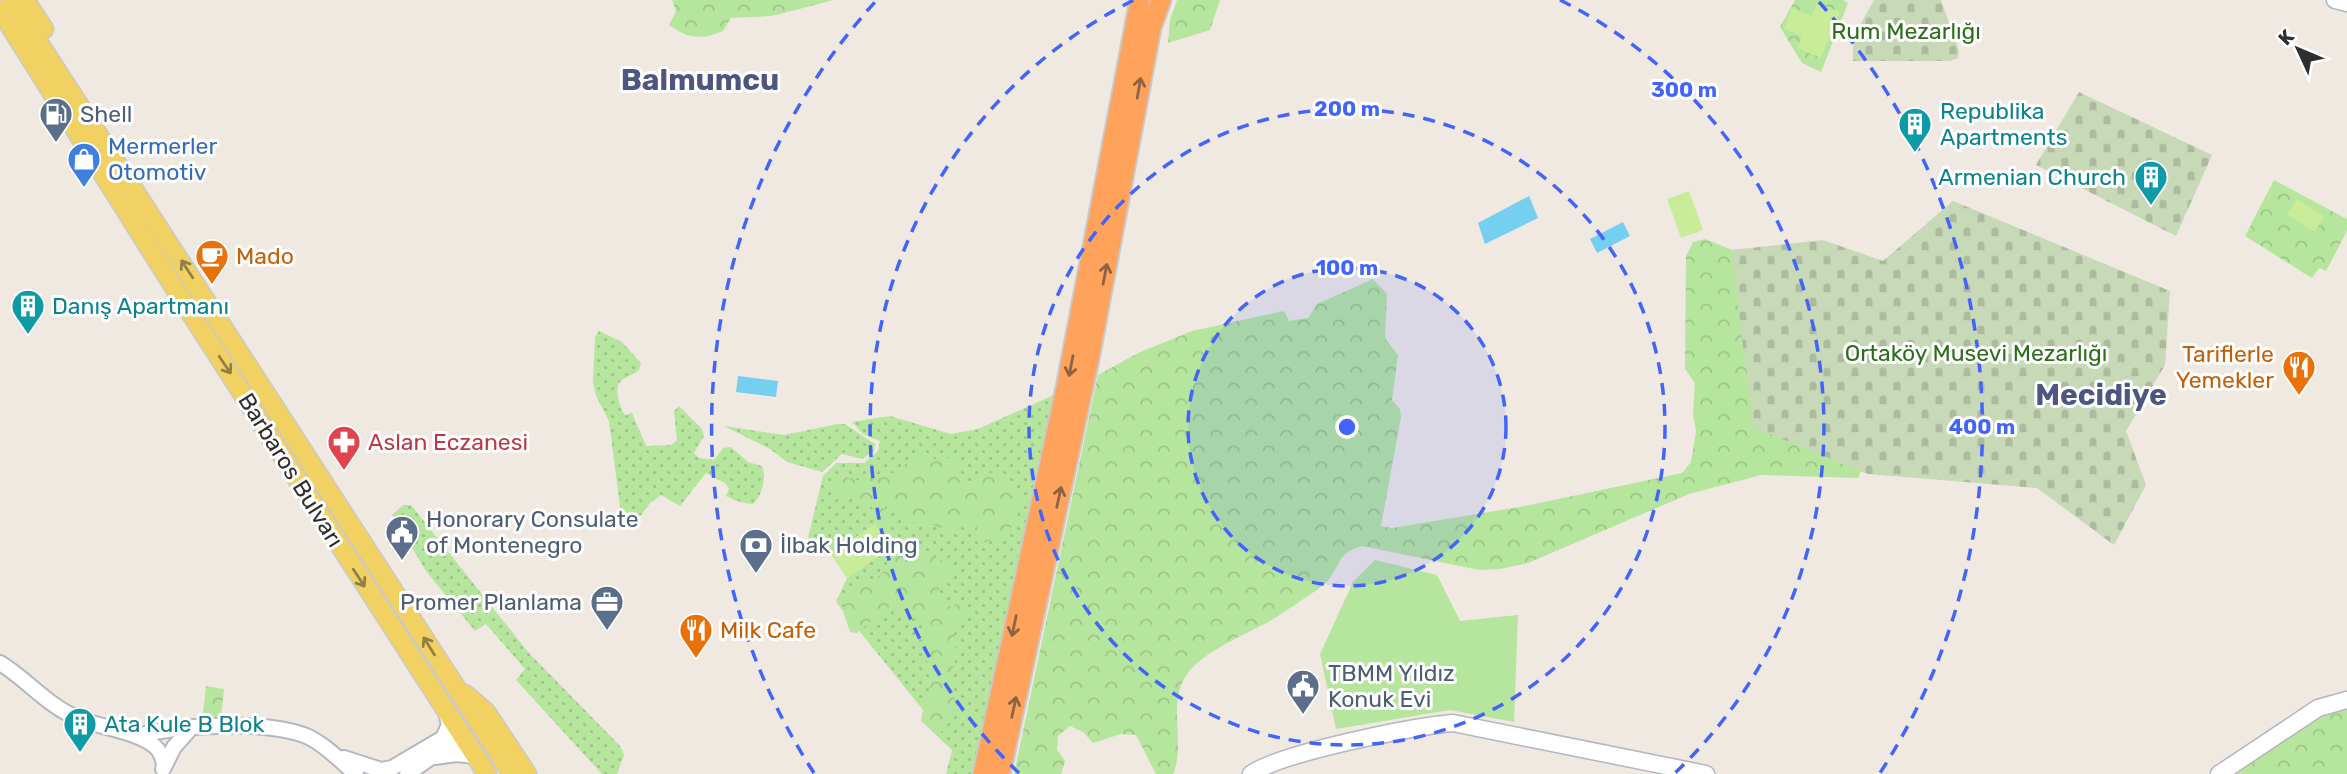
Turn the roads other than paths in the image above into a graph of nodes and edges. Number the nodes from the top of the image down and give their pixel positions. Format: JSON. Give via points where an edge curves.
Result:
{"nodes":[{"id":1,"x":10,"y":0,"type":"edge"},
{"id":2,"x":25,"y":0,"type":"edge"},
{"id":3,"x":1140,"y":0,"type":"edge"},
{"id":4,"x":1161,"y":0,"type":"edge"},
{"id":5,"x":2335,"y":0,"type":"edge"},
{"id":6,"x":2347,"y":3,"type":"edge"},
{"id":7,"x":0,"y":10,"type":"edge"},
{"id":8,"x":0,"y":29,"type":"edge"},
{"id":9,"x":1119,"y":155,"type":"junction"},
{"id":10,"x":97,"y":166,"type":"junction"},
{"id":11,"x":133,"y":187,"type":"junction"},
{"id":12,"x":187,"y":308,"type":"junction"},
{"id":13,"x":242,"y":357,"type":"junction"},
{"id":14,"x":1037,"y":562,"type":"junction"},
{"id":15,"x":0,"y":663,"type":"edge"},
{"id":16,"x":453,"y":686,"type":"junction"},
{"id":17,"x":2347,"y":700,"type":"edge"},
{"id":18,"x":445,"y":710,"type":"junction"},
{"id":19,"x":472,"y":716,"type":"junction"},
{"id":20,"x":189,"y":730,"type":"junction"},
{"id":21,"x":137,"y":736,"type":"junction"},
{"id":22,"x":462,"y":736,"type":"junction"},
{"id":23,"x":329,"y":751,"type":"junction"},
{"id":24,"x":475,"y":756,"type":"junction"},
{"id":25,"x":434,"y":757,"type":"junction"},
{"id":26,"x":163,"y":770,"type":"edge"},
{"id":27,"x":513,"y":771,"type":"edge"},
{"id":28,"x":356,"y":774,"type":"edge"},
{"id":29,"x":407,"y":774,"type":"edge"},
{"id":30,"x":486,"y":774,"type":"edge"},
{"id":31,"x":983,"y":774,"type":"edge"},
{"id":32,"x":1000,"y":774,"type":"edge"},
{"id":33,"x":1251,"y":774,"type":"edge"},
{"id":34,"x":1706,"y":774,"type":"edge"},
{"id":35,"x":2219,"y":774,"type":"edge"}],
"edges":[{"from":1,"to":11,"type":"main road","name":"Barbaros Bulvarı"},
{"from":2,"to":11,"type":"main road","name":"Barbaros Bulvarı","via":[[115,147]]},
{"from":3,"to":9,"type":"highway"},
{"from":9,"to":4,"type":"highway","one_way":true},
{"from":5,"to":6,"type":"main road"},
{"from":7,"to":10,"type":"main road","name":"Barbaros Bulvarı"},
{"from":8,"to":10,"type":"main road","name":"Barbaros Bulvarı","via":[[82,154]]},
{"from":9,"to":14,"type":"highway"},
{"from":10,"to":12,"type":"main road","name":"Barbaros Bulvarı"},
{"from":13,"to":11,"type":"main road","name":"Barbaros Bulvarı","one_way":true},
{"from":12,"to":13,"type":"main road","via":[[201,309]]},
{"from":12,"to":18,"type":"main road","name":"Barbaros Bulvarı","one_way":true},
{"from":16,"to":13,"type":"main road","name":"Barbaros Bulvarı","one_way":true},
{"from":14,"to":31,"type":"highway","one_way":true},
{"from":32,"to":14,"type":"highway","one_way":true},
{"from":15,"to":21,"type":"street","via":[[50,703],[79,719]]},
{"from":16,"to":19,"type":"main road","name":"Barbaros Bulvarı"},
{"from":16,"to":27,"type":"main road","via":[[486,712]]},
{"from":17,"to":35,"type":"main road","via":[[2318,709]]},
{"from":18,"to":22,"type":"main road","name":"Barbaros Bulvarı"},
{"from":18,"to":23,"type":"street","via":[[449,725],[443,738],[391,768],[368,767]]},
{"from":19,"to":22,"type":"main road"},
{"from":19,"to":27,"type":"main road","name":"Barbaros Bulvarı"},
{"from":20,"to":21,"type":"street"},
{"from":20,"to":23,"type":"street","via":[[293,732]]},
{"from":20,"to":26,"type":"street"},
{"from":21,"to":26,"type":"street","via":[[155,745],[163,756]]},
{"from":22,"to":24,"type":"main road","name":"Barbaros Bulvarı"},
{"from":22,"to":25,"type":"street"},
{"from":23,"to":28,"type":"street"},
{"from":24,"to":25,"type":"street"},
{"from":24,"to":30,"type":"main road","name":"Barbaros Bulvarı"},
{"from":25,"to":29,"type":"street"},
{"from":33,"to":34,"type":"main road","via":[[1312,752],[1424,725],[1453,723]]}]}
